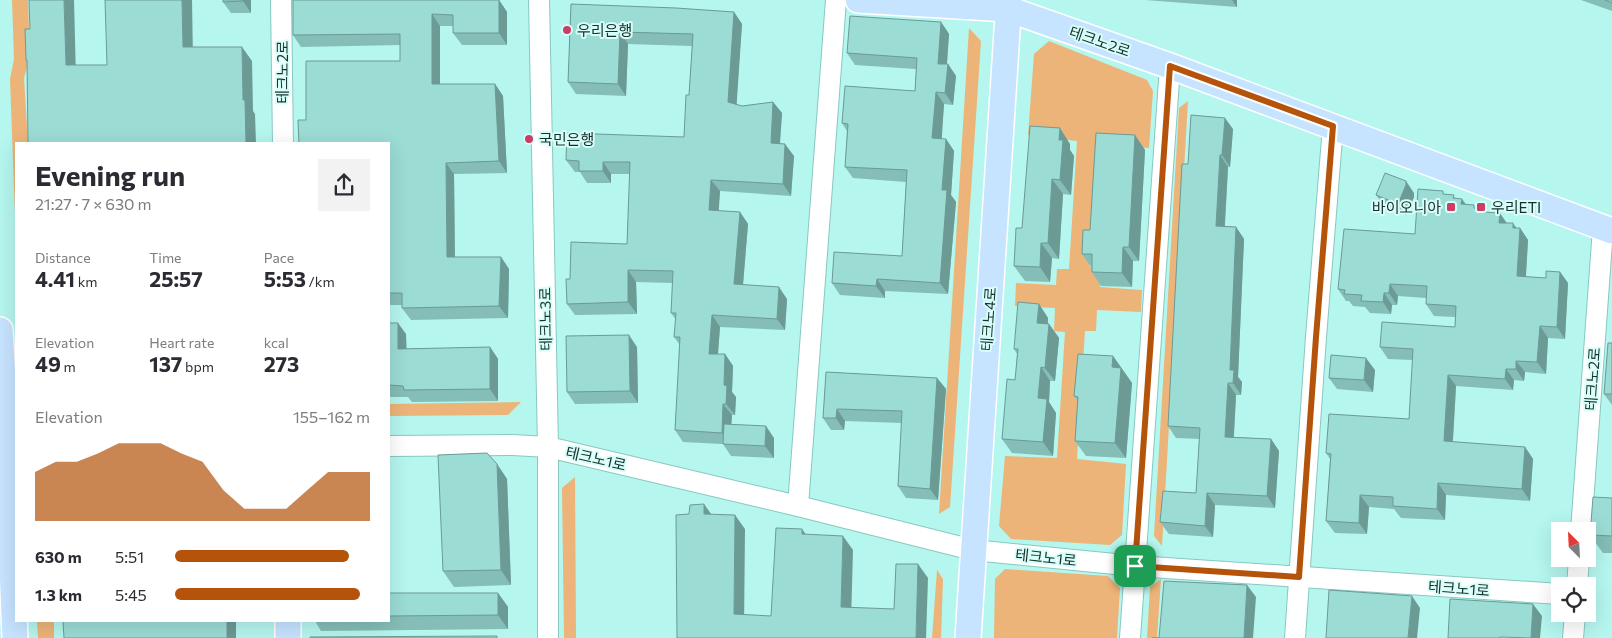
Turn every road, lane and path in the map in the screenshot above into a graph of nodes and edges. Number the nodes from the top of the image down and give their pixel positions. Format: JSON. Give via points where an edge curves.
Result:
{"nodes":[{"id":1,"x":281,"y":0,"type":"edge"},
{"id":2,"x":539,"y":0,"type":"edge"},
{"id":3,"x":836,"y":0,"type":"edge"},
{"id":4,"x":858,"y":0,"type":"edge"},
{"id":5,"x":1009,"y":5,"type":"edge"},
{"id":6,"x":1170,"y":66,"type":"junction"},
{"id":7,"x":1333,"y":126,"type":"junction"},
{"id":8,"x":283,"y":142,"type":"edge"},
{"id":9,"x":1608,"y":229,"type":"edge"},
{"id":10,"x":0,"y":330,"type":"edge"},
{"id":11,"x":8,"y":445,"type":"edge"},
{"id":12,"x":390,"y":446,"type":"edge"},
{"id":13,"x":548,"y":447,"type":"junction"},
{"id":14,"x":798,"y":506,"type":"junction"},
{"id":15,"x":1582,"y":522,"type":"edge"},
{"id":16,"x":973,"y":550,"type":"junction"},
{"id":17,"x":1135,"y":566,"type":"junction"},
{"id":18,"x":1299,"y":577,"type":"junction"},
{"id":19,"x":1551,"y":593,"type":"edge"},
{"id":20,"x":288,"y":622,"type":"edge"},
{"id":21,"x":1575,"y":622,"type":"edge"},
{"id":22,"x":15,"y":638,"type":"edge"},
{"id":23,"x":288,"y":638,"type":"edge"},
{"id":24,"x":548,"y":638,"type":"edge"},
{"id":25,"x":968,"y":638,"type":"edge"},
{"id":26,"x":1130,"y":638,"type":"edge"},
{"id":27,"x":1295,"y":638,"type":"edge"},
{"id":28,"x":1574,"y":638,"type":"edge"}],
"edges":[{"from":1,"to":8,"type":"street","name":"테크노2로"},
{"from":2,"to":13,"type":"street","name":"테크노3로"},
{"from":3,"to":14,"type":"street"},
{"from":4,"to":5,"type":"main road","name":"테크노2로"},
{"from":5,"to":6,"type":"main road","name":"테크노2로"},
{"from":5,"to":16,"type":"main road","name":"테크노4로"},
{"from":6,"to":7,"type":"main road","name":"테크노2로"},
{"from":6,"to":17,"type":"street"},
{"from":7,"to":9,"type":"main road","name":"테크노2로"},
{"from":7,"to":18,"type":"street"},
{"from":9,"to":15,"type":"street","name":"테크노2로"},
{"from":10,"to":11,"type":"main road"},
{"from":11,"to":22,"type":"main road"},
{"from":12,"to":13,"type":"street","name":"테크노1로"},
{"from":13,"to":14,"type":"street","name":"테크노1로"},
{"from":13,"to":24,"type":"street","name":"테크노3로"},
{"from":14,"to":16,"type":"street","name":"테크노1로"},
{"from":16,"to":17,"type":"street","name":"테크노1로"},
{"from":16,"to":25,"type":"main road","name":"테크노4로"},
{"from":17,"to":18,"type":"street","name":"테크노1로"},
{"from":17,"to":26,"type":"street"},
{"from":18,"to":19,"type":"street","name":"테크노1로"},
{"from":18,"to":27,"type":"street"},
{"from":20,"to":23,"type":"main road"},
{"from":21,"to":28,"type":"street"}]}
